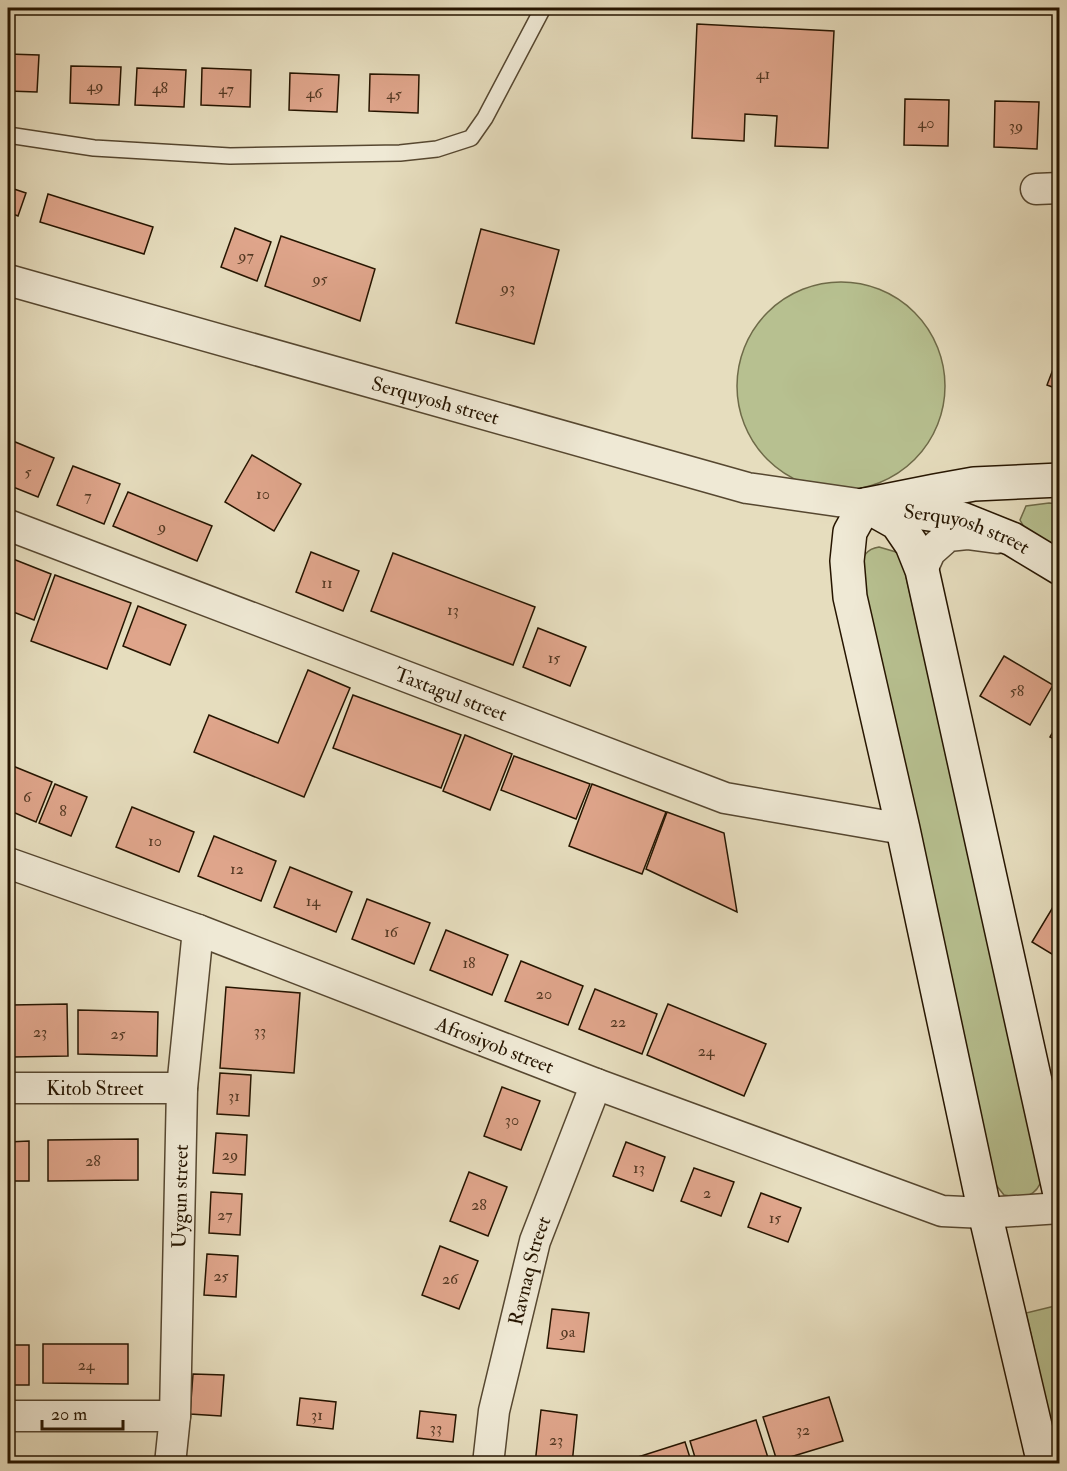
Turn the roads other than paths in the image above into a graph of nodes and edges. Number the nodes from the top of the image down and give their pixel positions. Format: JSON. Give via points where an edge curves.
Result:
{"nodes":[{"id":1,"x":543,"y":8,"type":"edge"},
{"id":2,"x":8,"y":135,"type":"edge"},
{"id":3,"x":8,"y":280,"type":"edge"},
{"id":4,"x":1059,"y":480,"type":"edge"},
{"id":5,"x":865,"y":506,"type":"junction"},
{"id":6,"x":8,"y":525,"type":"edge"},
{"id":7,"x":1012,"y":539,"type":"junction"},
{"id":8,"x":1059,"y":568,"type":"edge"},
{"id":9,"x":922,"y":570,"type":"junction"},
{"id":10,"x":903,"y":829,"type":"junction"},
{"id":11,"x":8,"y":863,"type":"edge"},
{"id":12,"x":198,"y":930,"type":"junction"},
{"id":13,"x":596,"y":1084,"type":"junction"},
{"id":14,"x":8,"y":1088,"type":"edge"},
{"id":15,"x":182,"y":1088,"type":"junction"},
{"id":16,"x":1059,"y":1194,"type":"edge"},
{"id":17,"x":1059,"y":1208,"type":"edge"},
{"id":18,"x":985,"y":1213,"type":"junction"},
{"id":19,"x":8,"y":1416,"type":"edge"},
{"id":20,"x":174,"y":1416,"type":"junction"},
{"id":21,"x":170,"y":1464,"type":"edge"},
{"id":22,"x":488,"y":1464,"type":"edge"},
{"id":23,"x":1044,"y":1464,"type":"edge"}],
"edges":[{"from":1,"to":2,"type":"lane","via":[[471,138],[437,149],[230,156],[94,148]]},
{"from":3,"to":5,"type":"street","name":"Serquyosh street","via":[[747,488]]},
{"from":4,"to":5,"type":"street","name":"Serquyosh street","via":[[974,484]]},
{"from":5,"to":7,"type":"street","name":"Serquyosh street","via":[[962,519]]},
{"from":5,"to":9,"type":"street","via":[[897,523]]},
{"from":5,"to":10,"type":"street","via":[[850,532],[850,597]]},
{"from":6,"to":10,"type":"street","name":"Taxtagul street","via":[[726,798]]},
{"from":7,"to":8,"type":"street","name":"Serquyosh street"},
{"from":7,"to":9,"type":"street","via":[[948,536],[930,552]]},
{"from":9,"to":16,"type":"street"},
{"from":10,"to":18,"type":"street"},
{"from":11,"to":12,"type":"street","name":"Afrosiyob street"},
{"from":12,"to":13,"type":"street","name":"Afrosiyob street"},
{"from":12,"to":15,"type":"street","name":"Uygun street"},
{"from":13,"to":18,"type":"street","name":"Afrosiyob street","via":[[942,1211]]},
{"from":13,"to":22,"type":"street","name":"Ravnaq Street","via":[[535,1241],[494,1411]]},
{"from":14,"to":15,"type":"street","name":"Kitob Street"},
{"from":15,"to":20,"type":"street","name":"Uygun street"},
{"from":17,"to":18,"type":"street","name":"Afrosiyob street"},
{"from":18,"to":23,"type":"street"},
{"from":19,"to":20,"type":"street"},
{"from":20,"to":21,"type":"street","name":"Uygun street"}]}
